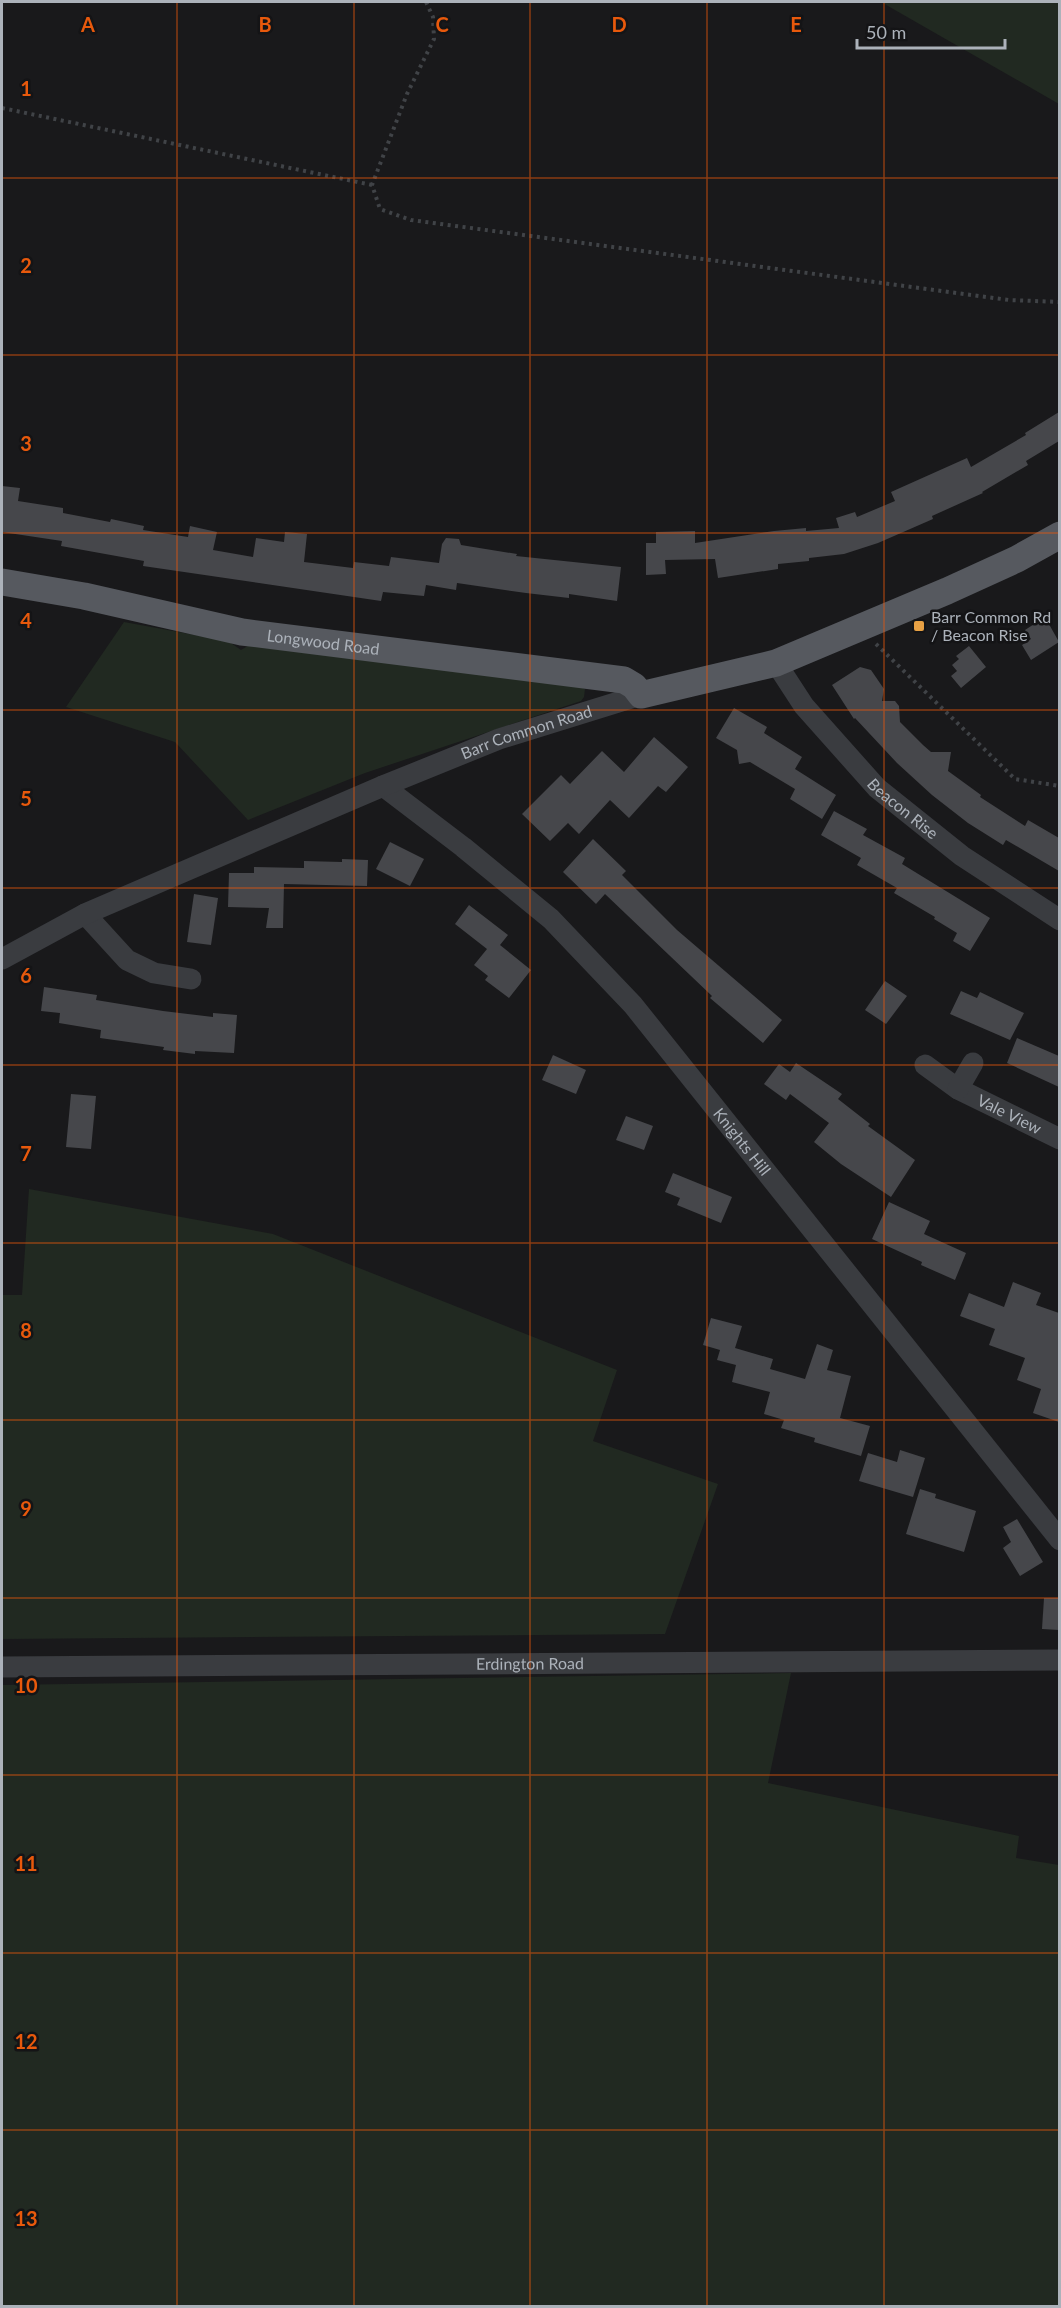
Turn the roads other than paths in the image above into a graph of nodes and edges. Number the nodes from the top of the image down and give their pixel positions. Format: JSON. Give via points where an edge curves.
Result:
{"nodes":[{"id":1,"x":1059,"y":535,"type":"edge"},
{"id":2,"x":2,"y":582,"type":"edge"},
{"id":3,"x":776,"y":663,"type":"junction"},
{"id":4,"x":641,"y":695,"type":"junction"},
{"id":5,"x":384,"y":786,"type":"junction"},
{"id":6,"x":85,"y":914,"type":"junction"},
{"id":7,"x":1059,"y":920,"type":"edge"},
{"id":8,"x":2,"y":959,"type":"edge"},
{"id":9,"x":191,"y":979,"type":"dead end"},
{"id":10,"x":973,"y":1063,"type":"dead end"},
{"id":11,"x":925,"y":1065,"type":"dead end"},
{"id":12,"x":958,"y":1089,"type":"junction"},
{"id":13,"x":1059,"y":1139,"type":"edge"},
{"id":14,"x":1059,"y":1540,"type":"edge"},
{"id":15,"x":1059,"y":1660,"type":"edge"},
{"id":16,"x":2,"y":1667,"type":"edge"}],
"edges":[{"from":1,"to":3,"type":"main road","name":"Barr Common Road","via":[[1017,559]]},
{"from":2,"to":4,"type":"main road","name":"Longwood Road","via":[[252,634],[615,678],[634,686]]},
{"from":3,"to":4,"type":"main road","name":"Barr Common Road"},
{"from":3,"to":7,"type":"street","name":"Beacon Rise","via":[[804,706],[877,788],[962,856]]},
{"from":4,"to":5,"type":"street","name":"Barr Common Road","via":[[498,739]]},
{"from":5,"to":6,"type":"street","name":"Barr Common Road"},
{"from":5,"to":14,"type":"street","name":"Knights Hill","via":[[551,919],[633,1005]]},
{"from":6,"to":8,"type":"street","name":"Barr Common Road"},
{"from":6,"to":9,"type":"street","via":[[127,960],[154,973]]},
{"from":10,"to":12,"type":"street","name":"Vale View"},
{"from":11,"to":12,"type":"street","name":"Vale View"},
{"from":12,"to":13,"type":"street","name":"Vale View"},
{"from":15,"to":16,"type":"street","name":"Erdington Road"}]}
